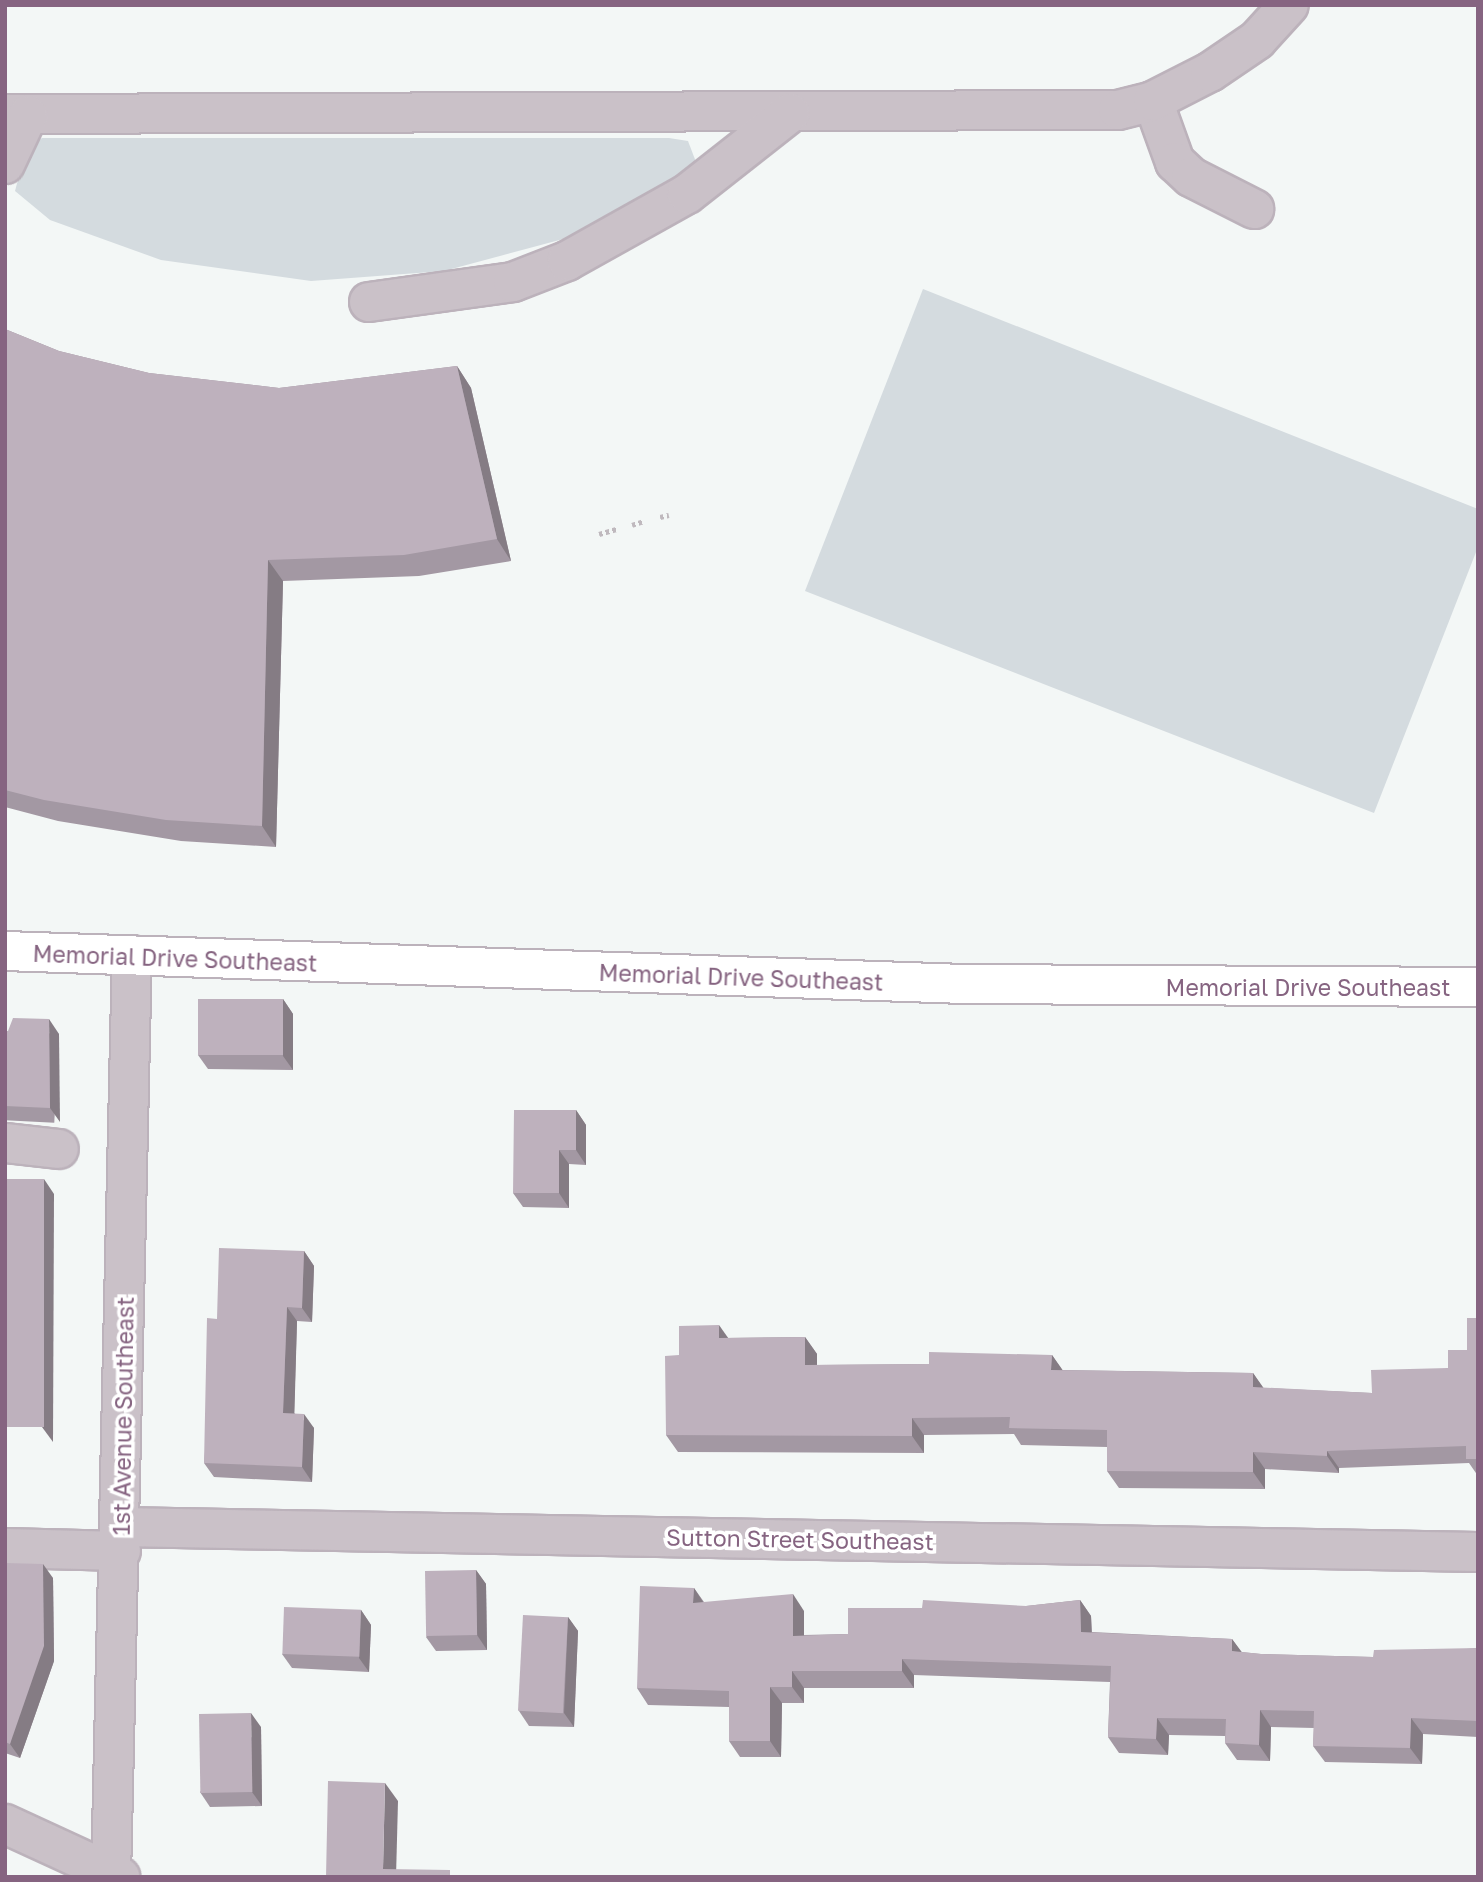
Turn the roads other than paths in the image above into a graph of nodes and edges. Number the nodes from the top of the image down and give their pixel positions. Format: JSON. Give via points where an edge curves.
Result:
{"nodes":[{"id":1,"x":1289,"y":5,"type":"edge"},
{"id":2,"x":1153,"y":101,"type":"junction"},
{"id":3,"x":790,"y":113,"type":"junction"},
{"id":4,"x":17,"y":114,"type":"edge"},
{"id":5,"x":5,"y":164,"type":"edge"},
{"id":6,"x":1254,"y":209,"type":"dead end"},
{"id":7,"x":369,"y":302,"type":"dead end"},
{"id":8,"x":5,"y":951,"type":"edge"},
{"id":9,"x":132,"y":955,"type":"junction"},
{"id":10,"x":1478,"y":988,"type":"edge"},
{"id":11,"x":5,"y":1143,"type":"edge"},
{"id":12,"x":59,"y":1149,"type":"dead end"},
{"id":13,"x":121,"y":1539,"type":"junction"},
{"id":14,"x":5,"y":1548,"type":"edge"},
{"id":15,"x":1478,"y":1552,"type":"edge"},
{"id":16,"x":5,"y":1824,"type":"edge"},
{"id":17,"x":114,"y":1875,"type":"edge"}],
"edges":[{"from":1,"to":2,"type":"street","via":[[1257,40]]},
{"from":2,"to":3,"type":"street","via":[[1118,110],[1049,113]]},
{"from":2,"to":6,"type":"street","via":[[1175,162],[1191,177]]},
{"from":3,"to":4,"type":"street"},
{"from":3,"to":7,"type":"street","via":[[687,194],[567,261],[513,282]]},
{"from":4,"to":5,"type":"street"},
{"from":8,"to":9,"type":"main road","name":"Memorial Drive Southeast"},
{"from":9,"to":10,"type":"main road","name":"Memorial Drive Southeast","via":[[964,984]]},
{"from":9,"to":13,"type":"street","name":"1st Avenue Southeast"},
{"from":11,"to":12,"type":"street"},
{"from":13,"to":14,"type":"street","name":"Sutton Street Southeast"},
{"from":13,"to":15,"type":"street","name":"Sutton Street Southeast"},
{"from":13,"to":17,"type":"street","name":"1st Avenue Southeast"},
{"from":16,"to":17,"type":"street"}]}
